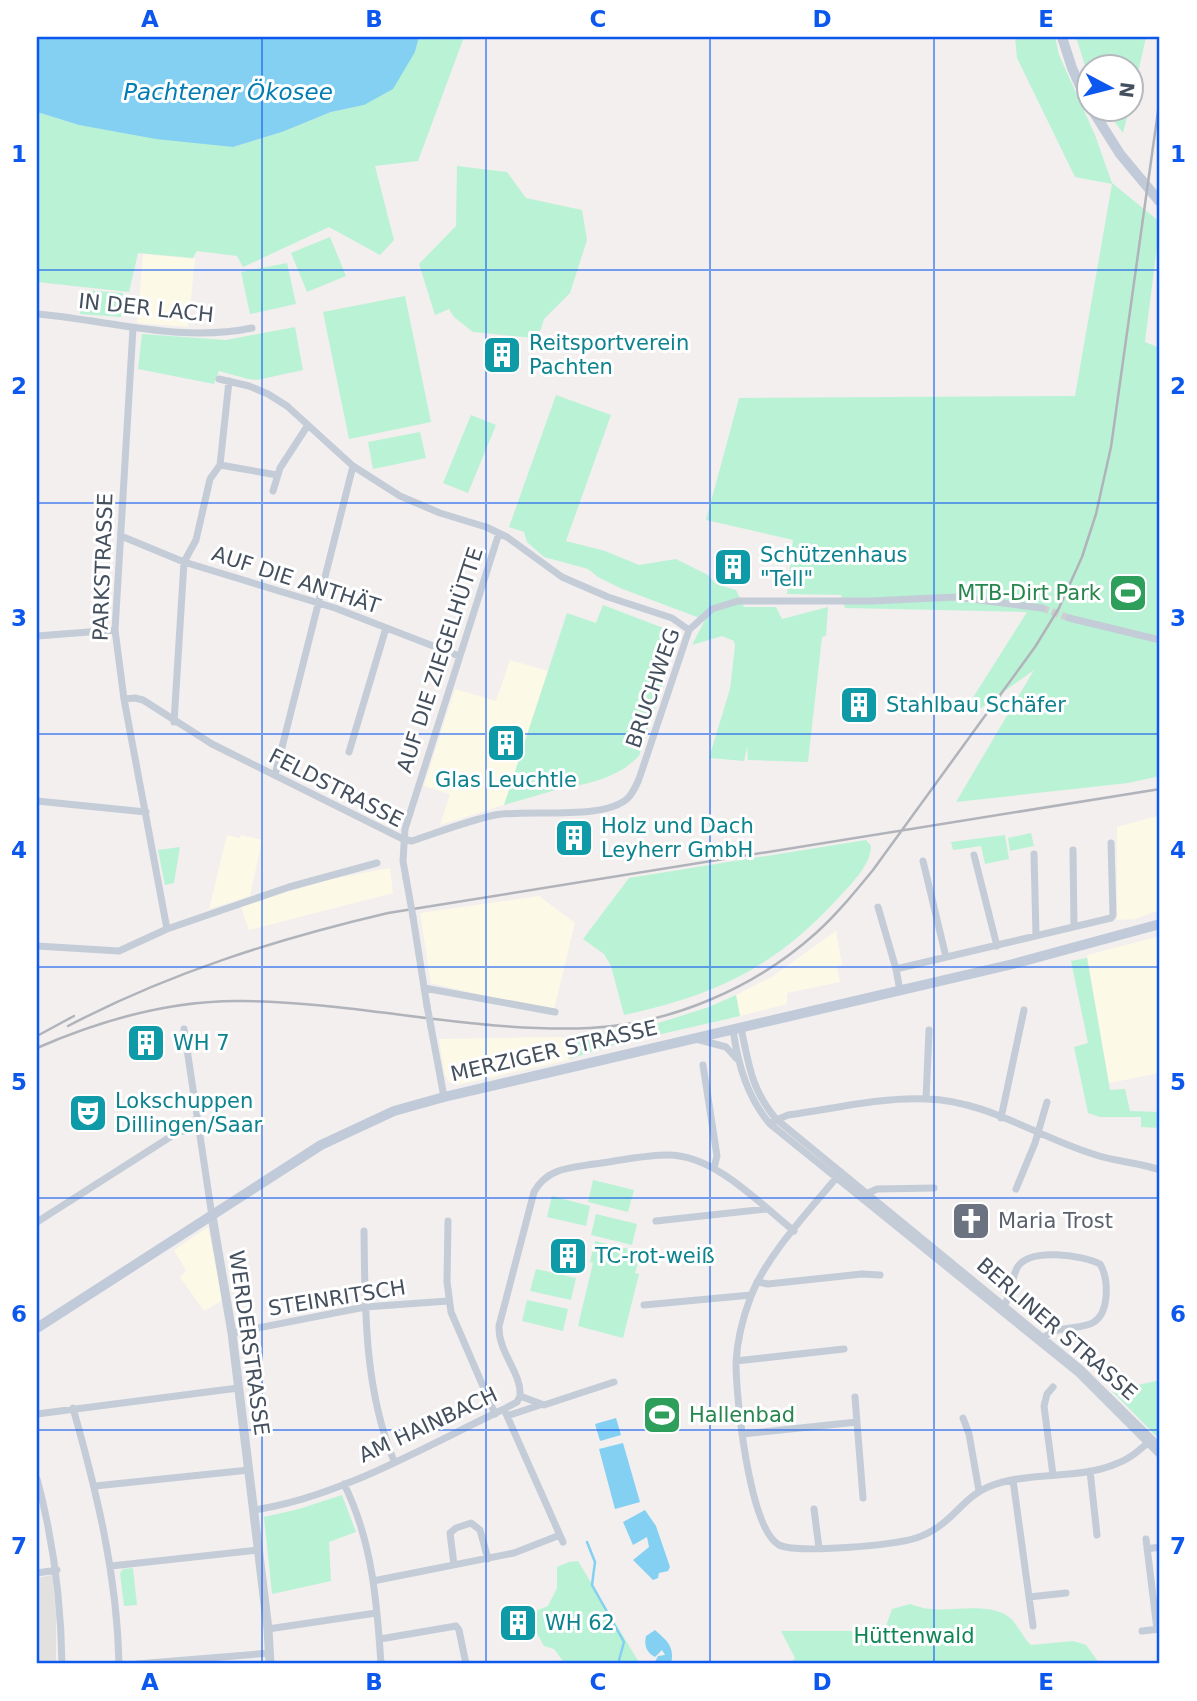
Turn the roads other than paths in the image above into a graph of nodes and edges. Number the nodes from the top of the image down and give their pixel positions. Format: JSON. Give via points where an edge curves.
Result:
{"nodes":[{"id":1,"x":1062,"y":37,"type":"edge"},
{"id":2,"x":1074,"y":72,"type":"edge"},
{"id":3,"x":1100,"y":122,"type":"edge"},
{"id":4,"x":1160,"y":202,"type":"edge"},
{"id":5,"x":37,"y":314,"type":"edge"},
{"id":6,"x":133,"y":328,"type":"junction"},
{"id":7,"x":252,"y":328,"type":"dead end"},
{"id":8,"x":219,"y":379,"type":"dead end"},
{"id":9,"x":229,"y":381,"type":"junction"},
{"id":10,"x":307,"y":425,"type":"junction"},
{"id":11,"x":220,"y":465,"type":"junction"},
{"id":12,"x":353,"y":466,"type":"junction"},
{"id":13,"x":277,"y":475,"type":"junction"},
{"id":14,"x":274,"y":491,"type":"dead end"},
{"id":15,"x":499,"y":533,"type":"junction"},
{"id":16,"x":121,"y":536,"type":"junction"},
{"id":17,"x":184,"y":562,"type":"junction"},
{"id":18,"x":319,"y":603,"type":"junction"},
{"id":19,"x":1042,"y":608,"type":"tunnel mouth"},
{"id":20,"x":1069,"y":618,"type":"tunnel mouth"},
{"id":21,"x":386,"y":628,"type":"junction"},
{"id":22,"x":115,"y":630,"type":"junction"},
{"id":23,"x":689,"y":630,"type":"junction"},
{"id":24,"x":37,"y":636,"type":"edge"},
{"id":25,"x":1160,"y":640,"type":"edge"},
{"id":26,"x":459,"y":656,"type":"junction"},
{"id":27,"x":124,"y":699,"type":"junction"},
{"id":28,"x":174,"y":722,"type":"junction"},
{"id":29,"x":349,"y":752,"type":"dead end"},
{"id":30,"x":275,"y":775,"type":"junction"},
{"id":31,"x":37,"y":800,"type":"edge"},
{"id":32,"x":146,"y":812,"type":"junction"},
{"id":33,"x":403,"y":839,"type":"junction"},
{"id":34,"x":1111,"y":843,"type":"dead end"},
{"id":35,"x":1073,"y":850,"type":"dead end"},
{"id":36,"x":1034,"y":854,"type":"dead end"},
{"id":37,"x":974,"y":855,"type":"dead end"},
{"id":38,"x":923,"y":861,"type":"dead end"},
{"id":39,"x":377,"y":863,"type":"dead end"},
{"id":40,"x":878,"y":907,"type":"dead end"},
{"id":41,"x":1160,"y":922,"type":"edge"},
{"id":42,"x":1074,"y":927,"type":"junction"},
{"id":43,"x":167,"y":929,"type":"junction"},
{"id":44,"x":1036,"y":936,"type":"junction"},
{"id":45,"x":37,"y":946,"type":"edge"},
{"id":46,"x":997,"y":946,"type":"junction"},
{"id":47,"x":946,"y":957,"type":"junction"},
{"id":48,"x":896,"y":969,"type":"junction"},
{"id":49,"x":424,"y":988,"type":"junction"},
{"id":50,"x":900,"y":991,"type":"junction"},
{"id":51,"x":1024,"y":1010,"type":"dead end"},
{"id":52,"x":555,"y":1012,"type":"dead end"},
{"id":53,"x":184,"y":1029,"type":"dead end"},
{"id":54,"x":737,"y":1029,"type":"junction"},
{"id":55,"x":929,"y":1030,"type":"dead end"},
{"id":56,"x":693,"y":1039,"type":"junction"},
{"id":57,"x":739,"y":1063,"type":"junction"},
{"id":58,"x":703,"y":1065,"type":"dead end"},
{"id":59,"x":444,"y":1097,"type":"junction"},
{"id":60,"x":926,"y":1098,"type":"junction"},
{"id":61,"x":1047,"y":1102,"type":"dead end"},
{"id":62,"x":1001,"y":1118,"type":"junction"},
{"id":63,"x":773,"y":1121,"type":"junction"},
{"id":64,"x":198,"y":1128,"type":"junction"},
{"id":65,"x":1038,"y":1133,"type":"junction"},
{"id":66,"x":714,"y":1168,"type":"junction"},
{"id":67,"x":1160,"y":1170,"type":"edge"},
{"id":68,"x":839,"y":1174,"type":"junction"},
{"id":69,"x":934,"y":1188,"type":"dead end"},
{"id":70,"x":1016,"y":1189,"type":"dead end"},
{"id":71,"x":865,"y":1195,"type":"junction"},
{"id":72,"x":767,"y":1209,"type":"junction"},
{"id":73,"x":212,"y":1216,"type":"junction"},
{"id":74,"x":448,"y":1221,"type":"dead end"},
{"id":75,"x":656,"y":1221,"type":"dead end"},
{"id":76,"x":37,"y":1222,"type":"edge"},
{"id":77,"x":364,"y":1231,"type":"dead end"},
{"id":78,"x":794,"y":1231,"type":"junction"},
{"id":79,"x":880,"y":1275,"type":"dead end"},
{"id":80,"x":758,"y":1282,"type":"junction"},
{"id":81,"x":751,"y":1295,"type":"junction"},
{"id":82,"x":448,"y":1301,"type":"junction"},
{"id":83,"x":644,"y":1305,"type":"dead end"},
{"id":84,"x":365,"y":1307,"type":"junction"},
{"id":85,"x":1003,"y":1307,"type":"junction"},
{"id":86,"x":37,"y":1328,"type":"edge"},
{"id":87,"x":232,"y":1333,"type":"junction"},
{"id":88,"x":1042,"y":1340,"type":"junction"},
{"id":89,"x":844,"y":1349,"type":"dead end"},
{"id":90,"x":736,"y":1361,"type":"junction"},
{"id":91,"x":614,"y":1382,"type":"dead end"},
{"id":92,"x":1053,"y":1387,"type":"dead end"},
{"id":93,"x":238,"y":1388,"type":"junction"},
{"id":94,"x":520,"y":1396,"type":"junction"},
{"id":95,"x":855,"y":1397,"type":"dead end"},
{"id":96,"x":540,"y":1405,"type":"junction"},
{"id":97,"x":73,"y":1408,"type":"junction"},
{"id":98,"x":505,"y":1413,"type":"junction"},
{"id":99,"x":37,"y":1414,"type":"edge"},
{"id":100,"x":495,"y":1414,"type":"junction"},
{"id":101,"x":963,"y":1418,"type":"dead end"},
{"id":102,"x":857,"y":1422,"type":"junction"},
{"id":103,"x":743,"y":1434,"type":"junction"},
{"id":104,"x":1150,"y":1440,"type":"junction"},
{"id":105,"x":1160,"y":1447,"type":"edge"},
{"id":106,"x":1160,"y":1455,"type":"edge"},
{"id":107,"x":394,"y":1461,"type":"junction"},
{"id":108,"x":249,"y":1470,"type":"junction"},
{"id":109,"x":1090,"y":1471,"type":"junction"},
{"id":110,"x":1054,"y":1475,"type":"junction"},
{"id":111,"x":37,"y":1479,"type":"edge"},
{"id":112,"x":1013,"y":1480,"type":"junction"},
{"id":113,"x":344,"y":1484,"type":"junction"},
{"id":114,"x":95,"y":1486,"type":"junction"},
{"id":115,"x":979,"y":1491,"type":"junction"},
{"id":116,"x":863,"y":1498,"type":"dead end"},
{"id":117,"x":814,"y":1508,"type":"dead end"},
{"id":118,"x":254,"y":1510,"type":"junction"},
{"id":119,"x":1097,"y":1535,"type":"dead end"},
{"id":120,"x":1146,"y":1539,"type":"dead end"},
{"id":121,"x":819,"y":1548,"type":"junction"},
{"id":122,"x":1160,"y":1548,"type":"edge"},
{"id":123,"x":1147,"y":1549,"type":"junction"},
{"id":124,"x":258,"y":1550,"type":"junction"},
{"id":125,"x":488,"y":1559,"type":"junction"},
{"id":126,"x":454,"y":1565,"type":"junction"},
{"id":127,"x":111,"y":1566,"type":"junction"},
{"id":128,"x":57,"y":1570,"type":"junction"},
{"id":129,"x":37,"y":1573,"type":"edge"},
{"id":130,"x":373,"y":1581,"type":"junction"},
{"id":131,"x":1066,"y":1592,"type":"dead end"},
{"id":132,"x":1029,"y":1597,"type":"junction"},
{"id":133,"x":376,"y":1613,"type":"junction"},
{"id":134,"x":1033,"y":1626,"type":"dead end"},
{"id":135,"x":268,"y":1629,"type":"junction"},
{"id":136,"x":1159,"y":1629,"type":"edge"},
{"id":137,"x":1142,"y":1631,"type":"dead end"},
{"id":138,"x":380,"y":1639,"type":"junction"},
{"id":139,"x":270,"y":1653,"type":"junction"},
{"id":140,"x":62,"y":1664,"type":"edge"},
{"id":141,"x":119,"y":1664,"type":"edge"},
{"id":142,"x":137,"y":1664,"type":"edge"},
{"id":143,"x":270,"y":1664,"type":"edge"},
{"id":144,"x":381,"y":1664,"type":"edge"},
{"id":145,"x":466,"y":1664,"type":"edge"}],
"edges":[{"from":1,"to":2,"type":"main road"},
{"from":3,"to":4,"type":"main road"},
{"from":5,"to":6,"type":"street","name":"IN DER LACH"},
{"from":6,"to":7,"type":"street","name":"IN DER LACH","via":[[204,334]]},
{"from":6,"to":16,"type":"street","name":"PARKSTRASSE"},
{"from":8,"to":9,"type":"street"},
{"from":9,"to":10,"type":"street","via":[[268,394]]},
{"from":9,"to":11,"type":"street"},
{"from":10,"to":12,"type":"street"},
{"from":10,"to":13,"type":"street"},
{"from":11,"to":13,"type":"street"},
{"from":11,"to":17,"type":"street","via":[[210,479],[196,540]]},
{"from":12,"to":15,"type":"street","via":[[418,505]]},
{"from":12,"to":18,"type":"street"},
{"from":13,"to":14,"type":"street"},
{"from":15,"to":23,"type":"street","via":[[562,578],[673,618]]},
{"from":15,"to":26,"type":"street","name":"AUF DIE ZIEGELHÜTTE"},
{"from":16,"to":17,"type":"street","name":"AUF DIE ANTHÄT"},
{"from":16,"to":22,"type":"street","name":"PARKSTRASSE"},
{"from":17,"to":18,"type":"street","name":"AUF DIE ANTHÄT"},
{"from":17,"to":28,"type":"street"},
{"from":18,"to":21,"type":"street","name":"AUF DIE ANTHÄT"},
{"from":18,"to":30,"type":"street"},
{"from":19,"to":23,"type":"street","name":"BRUCHWEG","via":[[956,597],[738,601],[712,608]]},
{"from":20,"to":25,"type":"street"},
{"from":21,"to":26,"type":"street","name":"AUF DIE ANTHÄT"},
{"from":21,"to":29,"type":"street"},
{"from":22,"to":24,"type":"street"},
{"from":22,"to":27,"type":"street","name":"PARKSTRASSE"},
{"from":23,"to":33,"type":"street","name":"BRUCHWEG","via":[[639,779],[628,798],[607,808],[493,816],[412,841]]},
{"from":26,"to":33,"type":"street","name":"AUF DIE ZIEGELHÜTTE"},
{"from":27,"to":28,"type":"street","name":"FELDSTRASSE","via":[[143,700]]},
{"from":27,"to":32,"type":"street","name":"PARKSTRASSE"},
{"from":28,"to":30,"type":"street","name":"FELDSTRASSE"},
{"from":30,"to":33,"type":"street","name":"FELDSTRASSE"},
{"from":31,"to":32,"type":"street"},
{"from":32,"to":43,"type":"street","name":"PARKSTRASSE"},
{"from":33,"to":49,"type":"street","name":"FELDSTRASSE","bridge":true},
{"from":34,"to":42,"type":"street","via":[[1113,915]]},
{"from":35,"to":42,"type":"street"},
{"from":36,"to":44,"type":"street"},
{"from":37,"to":46,"type":"street"},
{"from":38,"to":47,"type":"street"},
{"from":39,"to":43,"type":"street","via":[[301,883]]},
{"from":40,"to":48,"type":"street"},
{"from":41,"to":50,"type":"main road","name":"MERZIGER STRASSE","via":[[1130,934]]},
{"from":42,"to":44,"type":"street"},
{"from":43,"to":45,"type":"street","via":[[118,951]]},
{"from":44,"to":46,"type":"street"},
{"from":46,"to":47,"type":"street"},
{"from":47,"to":48,"type":"street"},
{"from":48,"to":50,"type":"street"},
{"from":49,"to":52,"type":"street"},
{"from":49,"to":59,"type":"street","name":"FELDSTRASSE","bridge":true},
{"from":50,"to":54,"type":"main road","name":"MERZIGER STRASSE"},
{"from":51,"to":62,"type":"street"},
{"from":53,"to":64,"type":"street","name":"WERDERSTRASSE"},
{"from":54,"to":56,"type":"main road","name":"MERZIGER STRASSE"},
{"from":54,"to":57,"type":"street","name":"BERLINER STRASSE"},
{"from":54,"to":63,"type":"street","name":"BERLINER STRASSE","via":[[753,1083]]},
{"from":55,"to":60,"type":"street"},
{"from":56,"to":57,"type":"street","via":[[726,1047]]},
{"from":56,"to":59,"type":"main road","name":"MERZIGER STRASSE"},
{"from":57,"to":63,"type":"street","name":"BERLINER STRASSE","via":[[754,1101]]},
{"from":58,"to":66,"type":"street","via":[[717,1156]]},
{"from":59,"to":73,"type":"main road","name":"MERZIGER STRASSE","via":[[394,1111],[343,1133]]},
{"from":60,"to":62,"type":"street","via":[[956,1102]]},
{"from":60,"to":63,"type":"street"},
{"from":61,"to":65,"type":"street"},
{"from":62,"to":65,"type":"street"},
{"from":63,"to":68,"type":"street","name":"BERLINER STRASSE"},
{"from":64,"to":73,"type":"street","name":"WERDERSTRASSE"},
{"from":64,"to":76,"type":"street","via":[[178,1132]]},
{"from":65,"to":67,"type":"street","via":[[1094,1155]]},
{"from":65,"to":70,"type":"street"},
{"from":66,"to":72,"type":"street"},
{"from":66,"to":94,"type":"street","via":[[684,1156],[654,1156],[559,1169],[539,1182],[499,1326],[498,1338],[520,1386]]},
{"from":68,"to":71,"type":"street","name":"BERLINER STRASSE"},
{"from":68,"to":78,"type":"street"},
{"from":69,"to":71,"type":"street","via":[[894,1187]]},
{"from":71,"to":85,"type":"street","name":"BERLINER STRASSE"},
{"from":72,"to":75,"type":"street"},
{"from":72,"to":78,"type":"street"},
{"from":73,"to":86,"type":"main road","name":"MERZIGER STRASSE"},
{"from":73,"to":87,"type":"street","name":"WERDERSTRASSE"},
{"from":74,"to":82,"type":"street"},
{"from":77,"to":84,"type":"street"},
{"from":78,"to":80,"type":"street"},
{"from":79,"to":80,"type":"street"},
{"from":80,"to":81,"type":"street"},
{"from":81,"to":83,"type":"street"},
{"from":81,"to":90,"type":"street"},
{"from":82,"to":84,"type":"street","name":"STEINRITSCH"},
{"from":82,"to":100,"type":"street"},
{"from":84,"to":87,"type":"street","name":"STEINRITSCH"},
{"from":84,"to":107,"type":"street","via":[[373,1391]]},
{"from":85,"to":88,"type":"street","name":"BERLINER STRASSE"},
{"from":85,"to":88,"type":"street","via":[[1017,1267],[1032,1255],[1100,1264],[1106,1298],[1099,1319],[1085,1327],[1049,1333]]},
{"from":87,"to":93,"type":"street","name":"WERDERSTRASSE"},
{"from":88,"to":104,"type":"street","name":"BERLINER STRASSE","via":[[1101,1386]]},
{"from":89,"to":90,"type":"street"},
{"from":90,"to":103,"type":"street"},
{"from":91,"to":96,"type":"street"},
{"from":92,"to":110,"type":"street","via":[[1044,1406]]},
{"from":93,"to":97,"type":"street"},
{"from":93,"to":108,"type":"street","name":"WERDERSTRASSE"},
{"from":94,"to":96,"type":"street","name":"AM HAINBACH"},
{"from":94,"to":98,"type":"street","name":"AM HAINBACH"},
{"from":95,"to":102,"type":"street"},
{"from":96,"to":98,"type":"street"},
{"from":97,"to":99,"type":"street"},
{"from":97,"to":114,"type":"street"},
{"from":98,"to":100,"type":"street","name":"AM HAINBACH"},
{"from":98,"to":125,"type":"street","via":[[562,1538]]},
{"from":100,"to":107,"type":"street","name":"AM HAINBACH"},
{"from":101,"to":115,"type":"street"},
{"from":102,"to":103,"type":"street"},
{"from":102,"to":116,"type":"street"},
{"from":103,"to":121,"type":"street","via":[[750,1482],[767,1531],[780,1545]]},
{"from":104,"to":105,"type":"street","name":"BERLINER STRASSE"},
{"from":104,"to":106,"type":"street","name":"BERLINER STRASSE"},
{"from":104,"to":109,"type":"street","via":[[1120,1462]]},
{"from":107,"to":113,"type":"street","name":"AM HAINBACH"},
{"from":108,"to":114,"type":"street"},
{"from":108,"to":118,"type":"street","name":"WERDERSTRASSE"},
{"from":109,"to":110,"type":"street"},
{"from":109,"to":119,"type":"street"},
{"from":110,"to":112,"type":"street"},
{"from":111,"to":128,"type":"street"},
{"from":112,"to":115,"type":"street"},
{"from":112,"to":132,"type":"street"},
{"from":113,"to":118,"type":"street","name":"AM HAINBACH","via":[[303,1500]]},
{"from":113,"to":130,"type":"street","via":[[362,1523]]},
{"from":114,"to":127,"type":"street"},
{"from":115,"to":121,"type":"street","via":[[939,1528],[917,1538]]},
{"from":117,"to":121,"type":"street"},
{"from":118,"to":124,"type":"street","name":"WERDERSTRASSE"},
{"from":120,"to":123,"type":"street"},
{"from":122,"to":123,"type":"street"},
{"from":123,"to":136,"type":"street"},
{"from":124,"to":127,"type":"street"},
{"from":124,"to":135,"type":"street","name":"WERDERSTRASSE"},
{"from":125,"to":126,"type":"street"},
{"from":125,"to":126,"type":"street","via":[[480,1530],[471,1523],[450,1534]]},
{"from":126,"to":130,"type":"street"},
{"from":127,"to":141,"type":"street"},
{"from":128,"to":129,"type":"street"},
{"from":128,"to":140,"type":"street"},
{"from":130,"to":133,"type":"street"},
{"from":131,"to":132,"type":"street"},
{"from":132,"to":134,"type":"street"},
{"from":133,"to":135,"type":"street"},
{"from":133,"to":138,"type":"street"},
{"from":135,"to":139,"type":"street","name":"WERDERSTRASSE"},
{"from":136,"to":137,"type":"street"},
{"from":138,"to":144,"type":"street"},
{"from":138,"to":145,"type":"street","via":[[456,1626]]},
{"from":139,"to":142,"type":"street"},
{"from":139,"to":143,"type":"street","name":"WERDERSTRASSE"}]}
